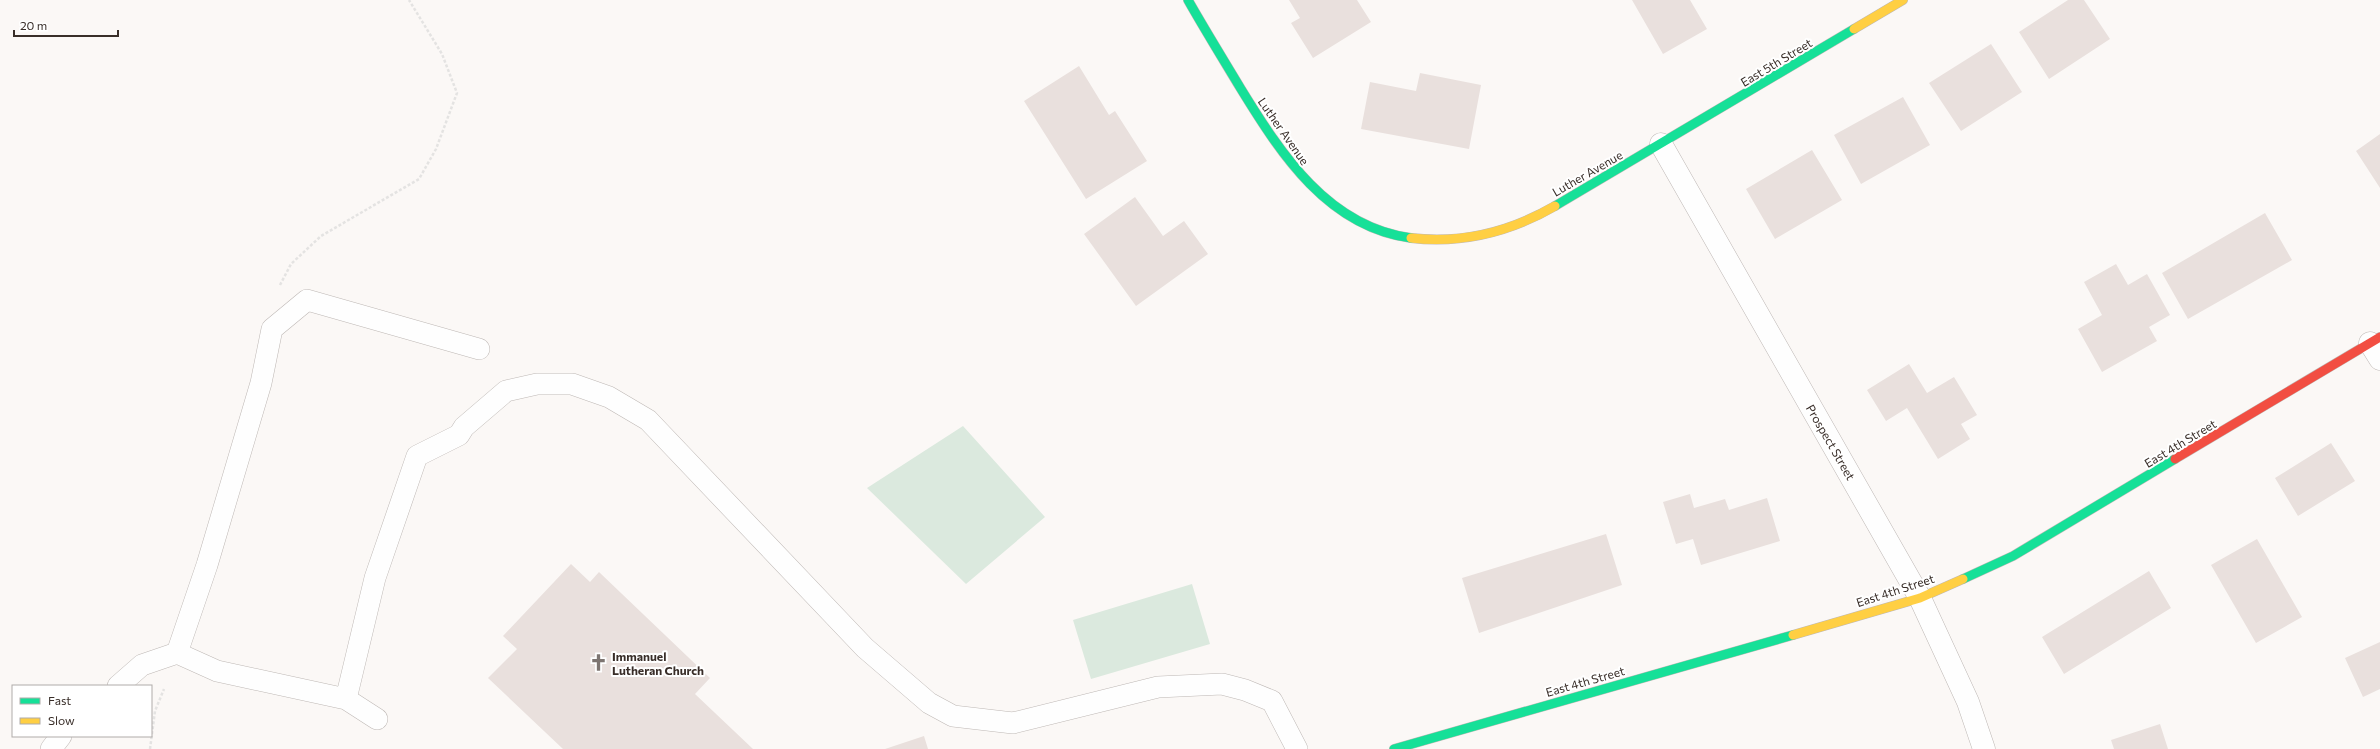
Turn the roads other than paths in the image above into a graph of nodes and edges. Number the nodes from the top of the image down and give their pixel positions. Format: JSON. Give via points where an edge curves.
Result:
{"nodes":[{"id":1,"x":1188,"y":0,"type":"edge"},
{"id":2,"x":1903,"y":0,"type":"edge"},
{"id":3,"x":1661,"y":144,"type":"junction"},
{"id":4,"x":2377,"y":346,"type":"edge"},
{"id":5,"x":479,"y":349,"type":"dead end"},
{"id":6,"x":1920,"y":598,"type":"junction"},
{"id":7,"x":177,"y":653,"type":"junction"},
{"id":8,"x":119,"y":685,"type":"edge"},
{"id":9,"x":346,"y":699,"type":"junction"},
{"id":10,"x":377,"y":719,"type":"dead end"},
{"id":11,"x":60,"y":737,"type":"edge"},
{"id":12,"x":51,"y":749,"type":"edge"},
{"id":13,"x":1297,"y":749,"type":"edge"},
{"id":14,"x":1394,"y":749,"type":"edge"},
{"id":15,"x":1984,"y":749,"type":"edge"}],
"edges":[{"from":1,"to":3,"type":"street","name":"Luther Avenue","via":[[1282,154],[1303,179],[1330,204],[1380,233],[1414,240],[1446,241],[1505,232],[1534,218]]},
{"from":2,"to":3,"type":"street","name":"East 5th Street"},
{"from":3,"to":6,"type":"street","name":"Prospect Street"},
{"from":4,"to":6,"type":"street","name":"East 4th Street","via":[[2013,556]]},
{"from":5,"to":7,"type":"lane","via":[[307,300],[272,329],[262,383],[207,565]]},
{"from":6,"to":14,"type":"street","name":"East 4th Street"},
{"from":6,"to":15,"type":"street","name":"Prospect Street","via":[[1968,702]]},
{"from":7,"to":8,"type":"lane","via":[[142,665]]},
{"from":7,"to":9,"type":"lane","via":[[216,671]]},
{"from":9,"to":10,"type":"lane"},
{"from":9,"to":13,"type":"lane","via":[[375,578],[417,456],[459,435],[464,427],[506,391],[537,384],[572,384],[608,397],[648,420],[866,648],[929,703],[953,716],[1013,723],[1158,687],[1222,684],[1246,690],[1272,701]]},
{"from":11,"to":12,"type":"lane"}]}
